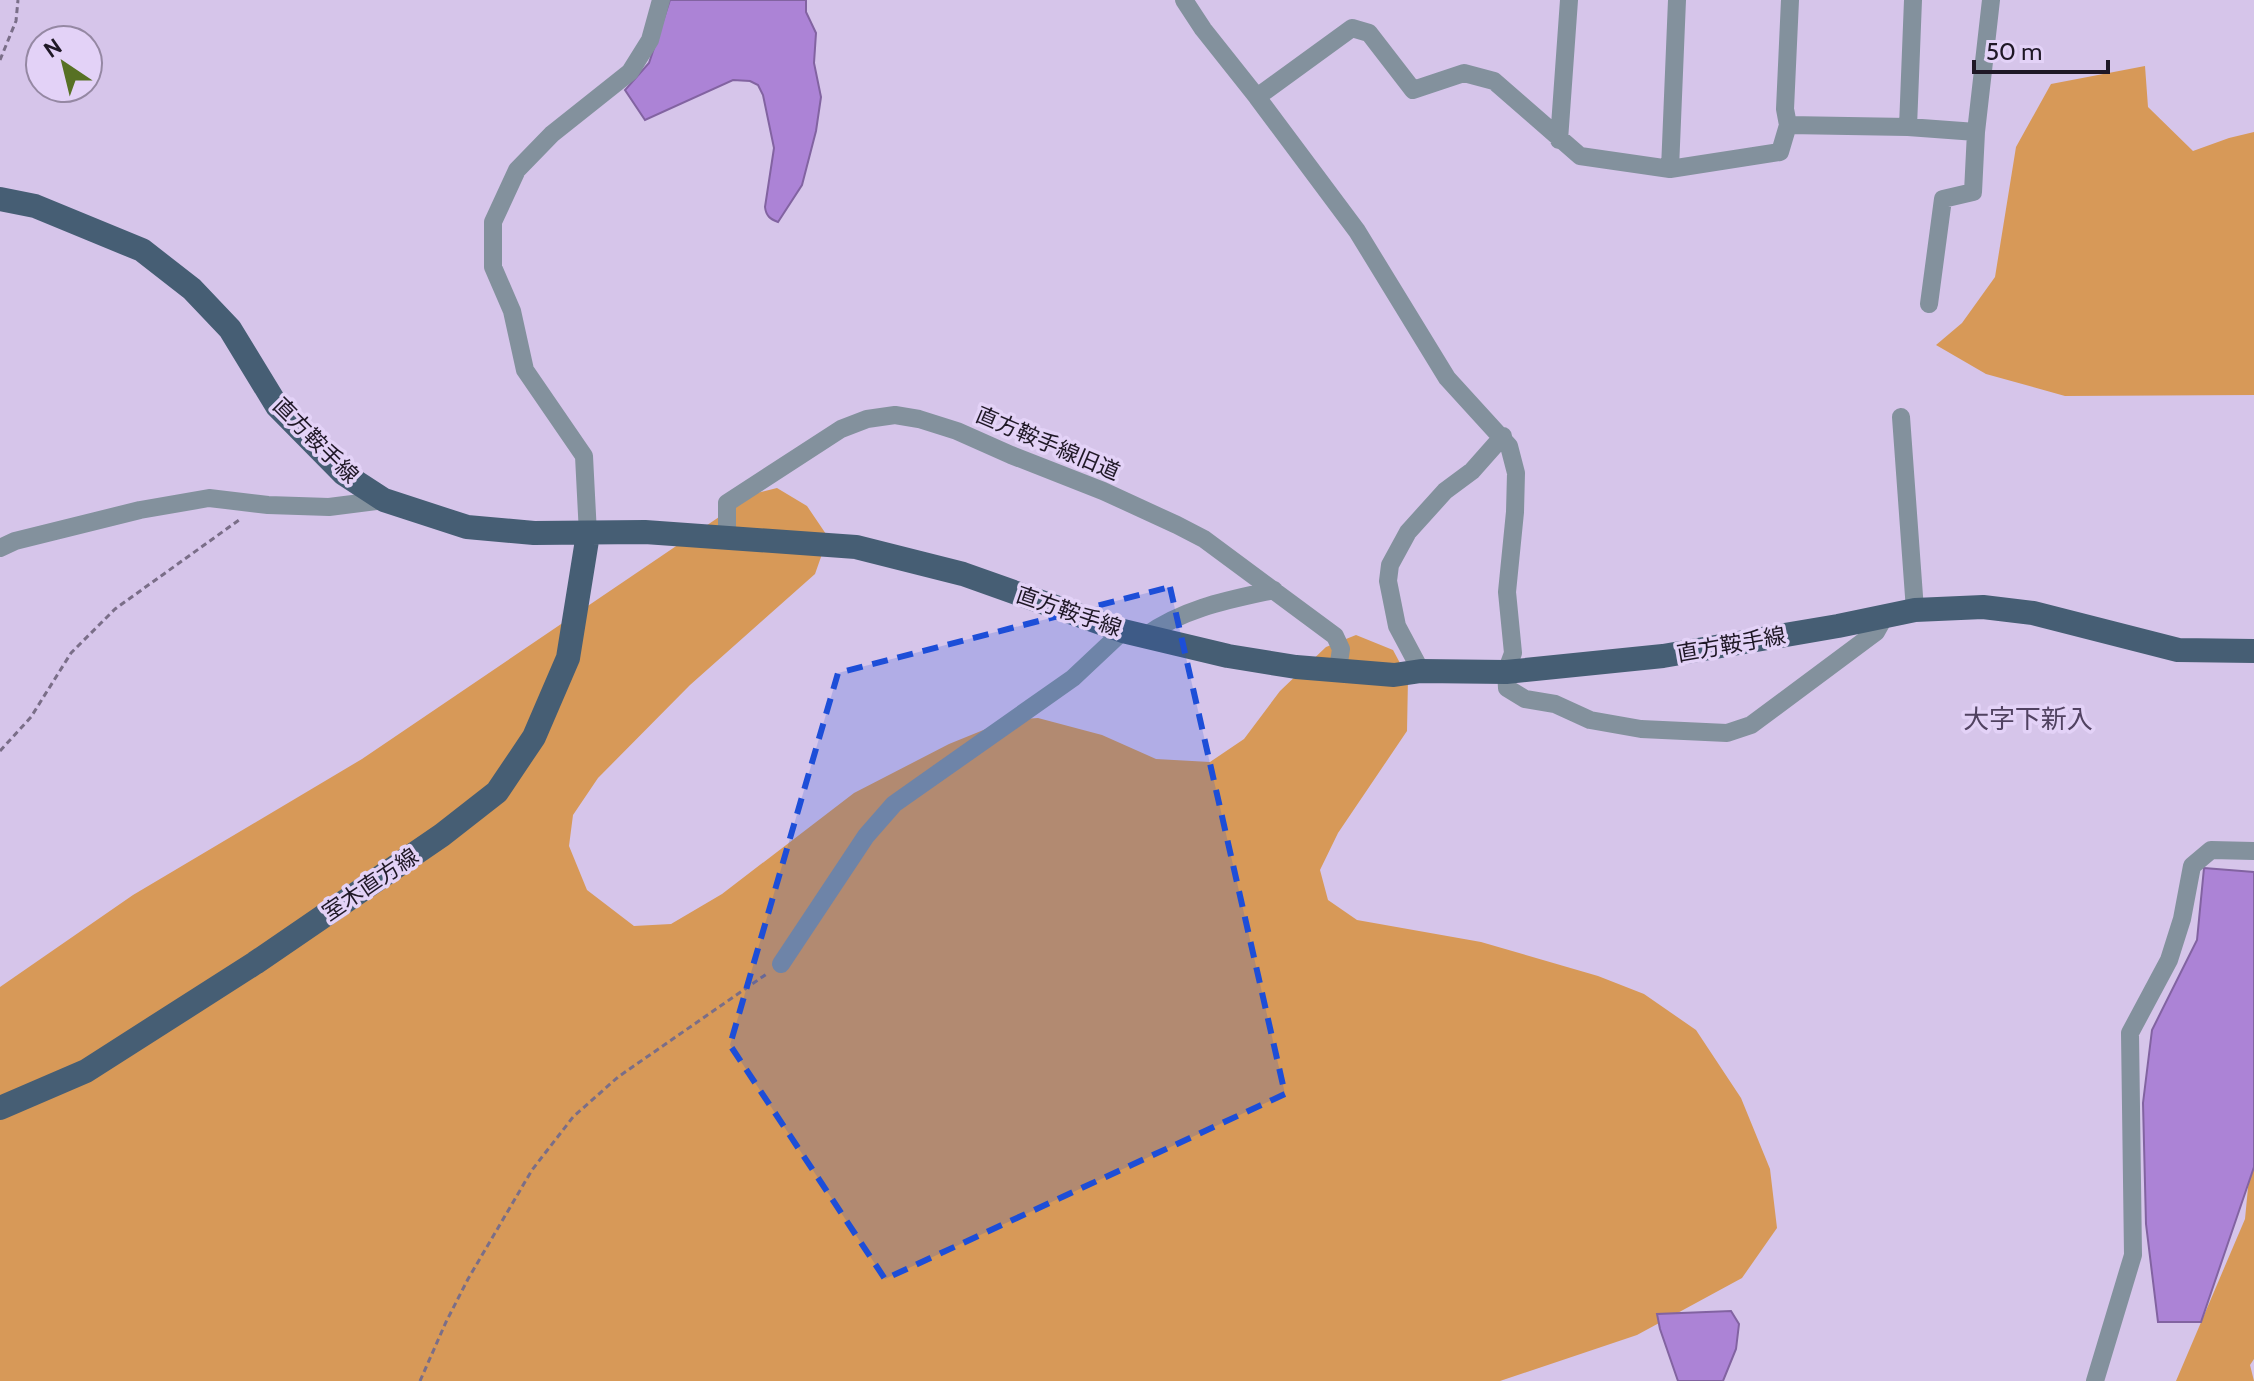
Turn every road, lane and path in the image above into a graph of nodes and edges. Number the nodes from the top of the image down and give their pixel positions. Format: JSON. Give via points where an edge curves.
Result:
{"nodes":[{"id":1,"x":18,"y":0,"type":"edge"},
{"id":2,"x":661,"y":0,"type":"edge"},
{"id":3,"x":1184,"y":0,"type":"edge"},
{"id":4,"x":1569,"y":0,"type":"edge"},
{"id":5,"x":1677,"y":0,"type":"edge"},
{"id":6,"x":1790,"y":0,"type":"edge"},
{"id":7,"x":1913,"y":0,"type":"edge"},
{"id":8,"x":1991,"y":0,"type":"edge"},
{"id":9,"x":0,"y":60,"type":"edge"},
{"id":10,"x":1257,"y":97,"type":"junction"},
{"id":11,"x":1788,"y":125,"type":"junction"},
{"id":12,"x":1908,"y":127,"type":"junction"},
{"id":13,"x":1976,"y":132,"type":"junction"},
{"id":14,"x":1559,"y":140,"type":"junction"},
{"id":15,"x":1670,"y":169,"type":"junction"},
{"id":16,"x":0,"y":199,"type":"edge"},
{"id":17,"x":1929,"y":304,"type":"dead end"},
{"id":18,"x":1901,"y":417,"type":"dead end"},
{"id":19,"x":1503,"y":436,"type":"junction"},
{"id":20,"x":384,"y":500,"type":"junction"},
{"id":21,"x":262,"y":504,"type":"junction"},
{"id":22,"x":588,"y":534,"type":"junction"},
{"id":23,"x":727,"y":538,"type":"junction"},
{"id":24,"x":0,"y":548,"type":"edge"},
{"id":25,"x":1274,"y":590,"type":"junction"},
{"id":26,"x":1915,"y":610,"type":"junction"},
{"id":27,"x":1885,"y":616,"type":"junction"},
{"id":28,"x":1134,"y":634,"type":"junction"},
{"id":29,"x":2254,"y":651,"type":"edge"},
{"id":30,"x":1338,"y":669,"type":"junction"},
{"id":31,"x":1421,"y":671,"type":"junction"},
{"id":32,"x":1506,"y":672,"type":"junction"},
{"id":33,"x":0,"y":751,"type":"edge"},
{"id":34,"x":2254,"y":851,"type":"edge"},
{"id":35,"x":781,"y":964,"type":"joint"},
{"id":36,"x":0,"y":1108,"type":"edge"},
{"id":37,"x":420,"y":1381,"type":"edge"},
{"id":38,"x":2095,"y":1381,"type":"edge"}],
"edges":[{"from":1,"to":9,"type":"path","via":[[16,21]]},
{"from":2,"to":22,"type":"street","via":[[650,40],[630,72],[552,134],[517,170],[493,222],[493,267],[512,311],[525,370],[584,456]]},
{"from":3,"to":10,"type":"street"},
{"from":4,"to":14,"type":"street"},
{"from":5,"to":15,"type":"street"},
{"from":6,"to":11,"type":"street"},
{"from":7,"to":12,"type":"street"},
{"from":8,"to":13,"type":"street"},
{"from":10,"to":14,"type":"street","via":[[1352,28],[1369,33],[1413,90],[1464,73],[1494,81]]},
{"from":10,"to":19,"type":"street","via":[[1357,231],[1447,378]]},
{"from":11,"to":12,"type":"street"},
{"from":11,"to":15,"type":"street","via":[[1780,152]]},
{"from":12,"to":13,"type":"street"},
{"from":13,"to":17,"type":"street","via":[[1973,192],[1943,199]]},
{"from":14,"to":15,"type":"street","via":[[1580,156]]},
{"from":16,"to":20,"type":"main road","name":"直方鞍手線","via":[[35,206],[142,250],[192,289],[230,329],[277,406],[344,474]]},
{"from":18,"to":26,"type":"street"},
{"from":19,"to":31,"type":"street","via":[[1408,532],[1390,565],[1397,626]]},
{"from":19,"to":32,"type":"street","via":[[1516,473],[1507,592],[1513,653]]},
{"from":20,"to":21,"type":"street","via":[[329,507]]},
{"from":20,"to":22,"type":"main road","name":"直方鞍手線","via":[[467,527]]},
{"from":21,"to":24,"type":"street","via":[[209,498],[140,510]]},
{"from":21,"to":33,"type":"path","via":[[115,609],[71,653],[31,717]]},
{"from":22,"to":23,"type":"main road","name":"直方鞍手線"},
{"from":22,"to":36,"type":"main road","name":"室木直方線","via":[[568,658],[534,737],[497,792],[255,963],[86,1071]]},
{"from":23,"to":25,"type":"street","name":"直方鞍手線旧道","via":[[727,503],[841,429],[895,415],[957,431],[1177,525]]},
{"from":23,"to":28,"type":"main road","name":"直方鞍手線","via":[[856,547],[963,574]]},
{"from":25,"to":28,"type":"street","via":[[1203,606]]},
{"from":25,"to":30,"type":"street","name":"直方鞍手線旧道","via":[[1335,636],[1341,649]]},
{"from":26,"to":27,"type":"main road","name":"直方鞍手線"},
{"from":26,"to":29,"type":"main road","name":"直方鞍手線","via":[[1983,607],[2033,613],[2178,650]]},
{"from":27,"to":32,"type":"main road","name":"直方鞍手線","via":[[1663,656]]},
{"from":27,"to":32,"type":"street","via":[[1876,632],[1751,725],[1727,733],[1641,729],[1590,720],[1555,704],[1525,699],[1507,688]]},
{"from":28,"to":30,"type":"main road","name":"直方鞍手線","via":[[1228,656]]},
{"from":28,"to":35,"type":"street","via":[[894,804],[866,836]]},
{"from":30,"to":31,"type":"main road","name":"直方鞍手線","via":[[1394,675]]},
{"from":31,"to":32,"type":"main road","name":"直方鞍手線"},
{"from":34,"to":38,"type":"street","via":[[2211,850],[2192,866],[2169,960],[2130,1033],[2133,1255]]},
{"from":35,"to":37,"type":"path","via":[[618,1077],[573,1117],[532,1170],[468,1279]]}]}
